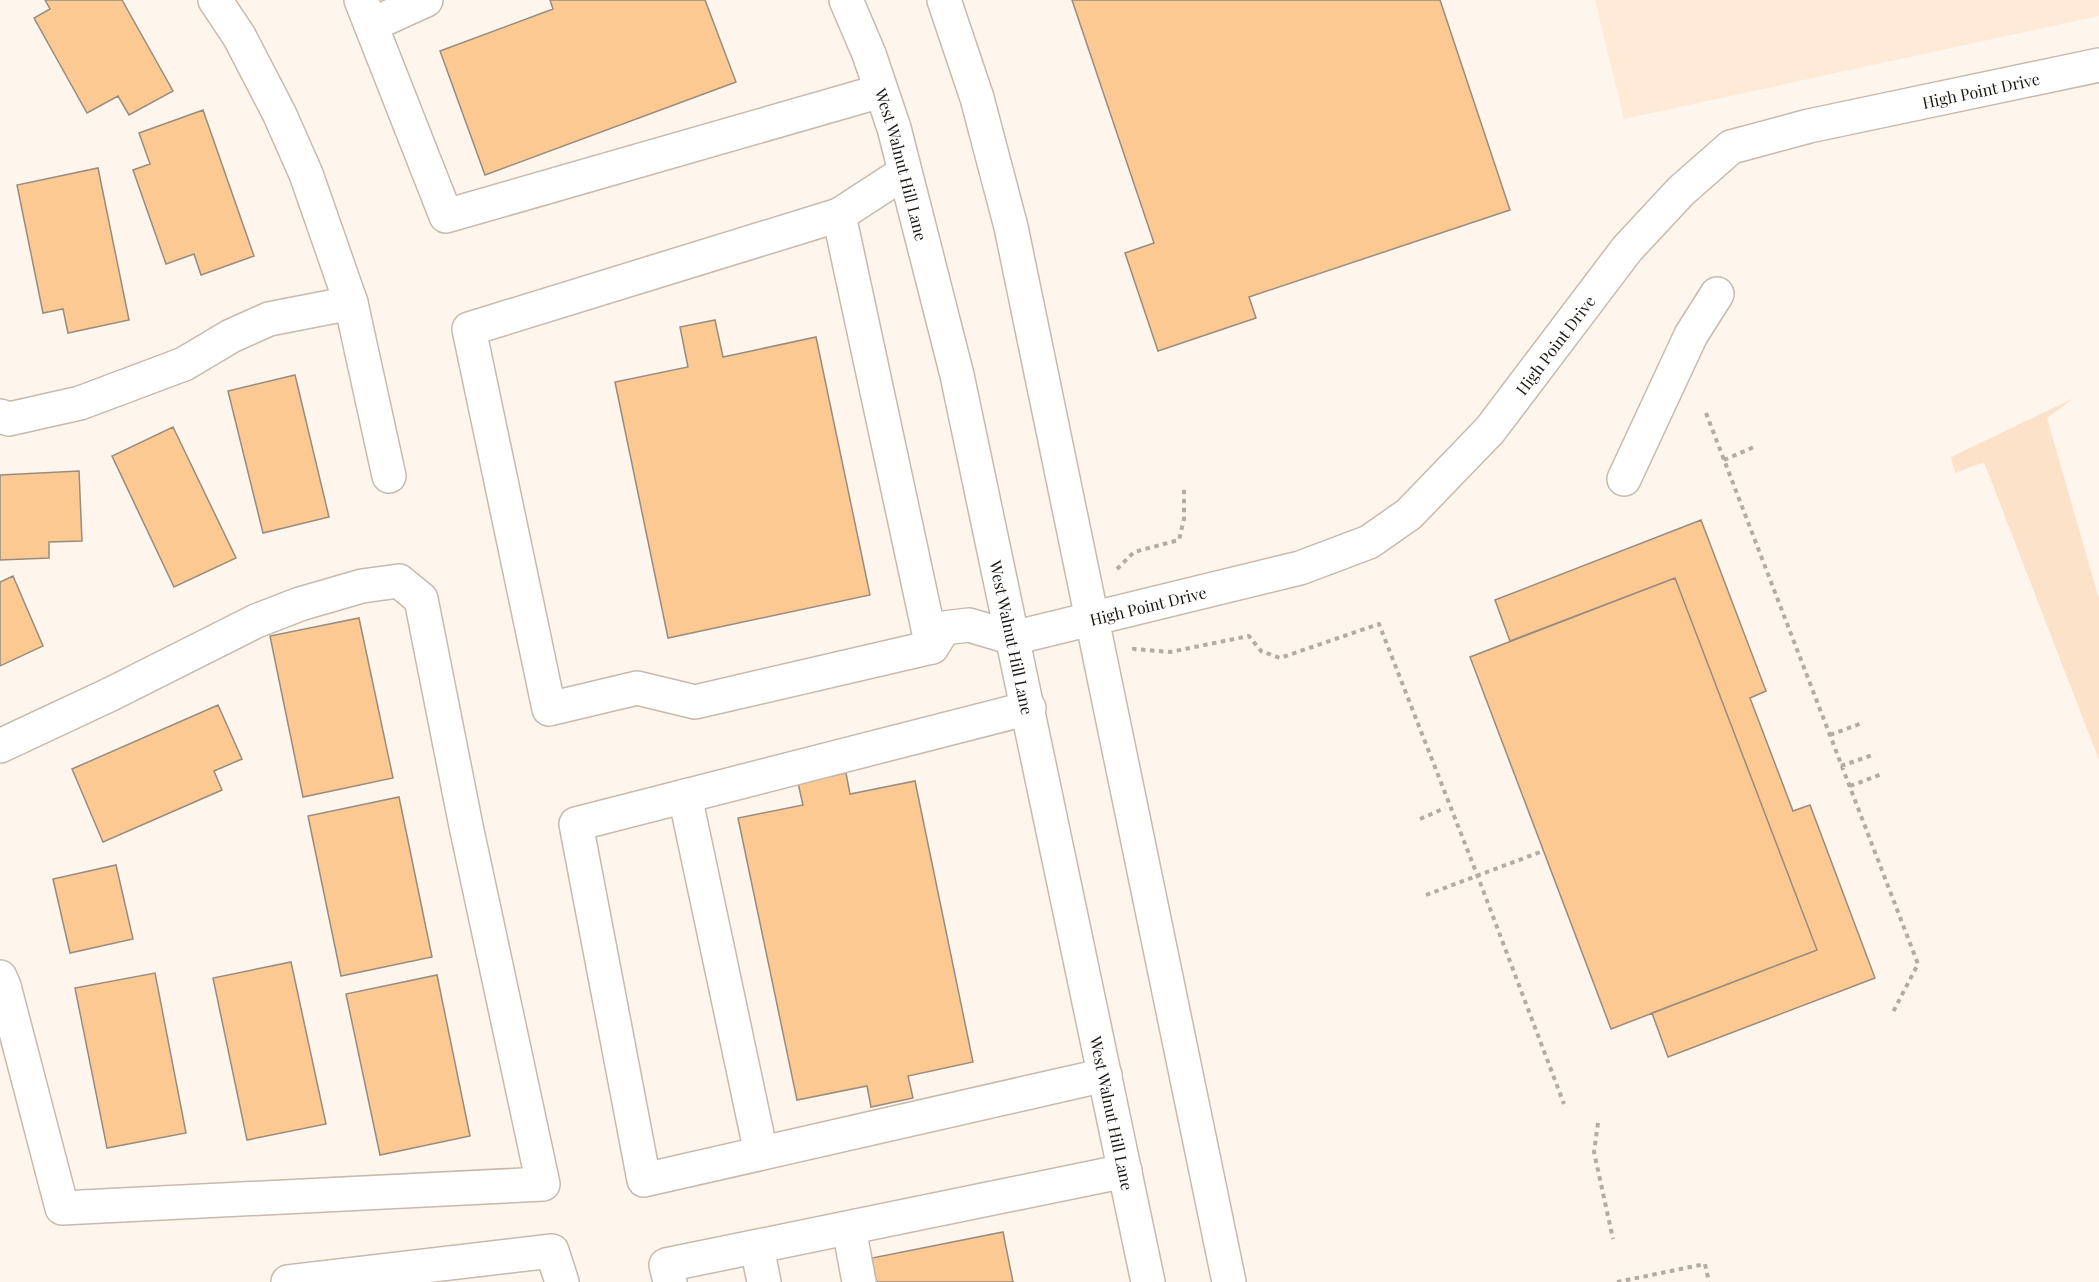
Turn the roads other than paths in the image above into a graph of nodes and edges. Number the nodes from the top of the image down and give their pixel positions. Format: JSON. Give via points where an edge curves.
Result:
{"nodes":[{"id":1,"x":215,"y":0,"type":"edge"},
{"id":2,"x":426,"y":0,"type":"edge"},
{"id":3,"x":846,"y":0,"type":"edge"},
{"id":4,"x":944,"y":0,"type":"edge"},
{"id":5,"x":366,"y":13,"type":"edge"},
{"id":6,"x":2099,"y":65,"type":"edge"},
{"id":7,"x":881,"y":91,"type":"junction"},
{"id":8,"x":905,"y":172,"type":"junction"},
{"id":9,"x":839,"y":215,"type":"junction"},
{"id":10,"x":1717,"y":294,"type":"dead end"},
{"id":11,"x":351,"y":303,"type":"junction"},
{"id":12,"x":0,"y":416,"type":"edge"},
{"id":13,"x":389,"y":476,"type":"dead end"},
{"id":14,"x":1624,"y":479,"type":"dead end"},
{"id":15,"x":1092,"y":619,"type":"junction"},
{"id":16,"x":1013,"y":638,"type":"junction"},
{"id":17,"x":932,"y":647,"type":"junction"},
{"id":18,"x":1029,"y":708,"type":"junction"},
{"id":19,"x":0,"y":746,"type":"edge"},
{"id":20,"x":685,"y":796,"type":"junction"},
{"id":21,"x":0,"y":977,"type":"edge"},
{"id":22,"x":1105,"y":1075,"type":"junction"},
{"id":23,"x":761,"y":1153,"type":"junction"},
{"id":24,"x":1125,"y":1171,"type":"junction"},
{"id":25,"x":849,"y":1228,"type":"junction"},
{"id":26,"x":757,"y":1246,"type":"junction"},
{"id":27,"x":288,"y":1282,"type":"edge"},
{"id":28,"x":562,"y":1282,"type":"edge"},
{"id":29,"x":670,"y":1282,"type":"edge"},
{"id":30,"x":764,"y":1282,"type":"edge"},
{"id":31,"x":859,"y":1282,"type":"edge"},
{"id":32,"x":1148,"y":1282,"type":"edge"},
{"id":33,"x":1229,"y":1282,"type":"edge"}],
"edges":[{"from":1,"to":11,"type":"main road","via":[[239,36],[279,113],[306,174]]},
{"from":2,"to":5,"type":"main road"},
{"from":3,"to":7,"type":"main road","name":"West Walnut Hill Lane"},
{"from":4,"to":15,"type":"main road","via":[[977,98],[1011,227]]},
{"from":5,"to":7,"type":"main road","via":[[446,216]]},
{"from":6,"to":15,"type":"main road","name":"High Point Drive","via":[[1809,126],[1731,147],[1681,191],[1627,249],[1490,430],[1409,514],[1369,542],[1300,568]]},
{"from":7,"to":8,"type":"main road","name":"West Walnut Hill Lane"},
{"from":8,"to":9,"type":"main road"},
{"from":8,"to":16,"type":"main road","name":"West Walnut Hill Lane","via":[[957,375]]},
{"from":9,"to":17,"type":"main road"},
{"from":9,"to":17,"type":"main road","via":[[469,329],[549,709],[637,688],[695,702]]},
{"from":10,"to":14,"type":"main road","via":[[1690,335]]},
{"from":11,"to":12,"type":"main road","via":[[269,319],[184,364],[80,403],[9,419]]},
{"from":11,"to":13,"type":"main road"},
{"from":15,"to":16,"type":"main road","name":"High Point Drive"},
{"from":15,"to":33,"type":"main road"},
{"from":16,"to":17,"type":"main road","via":[[969,624],[944,628]]},
{"from":16,"to":18,"type":"main road","name":"West Walnut Hill Lane"},
{"from":18,"to":20,"type":"main road"},
{"from":18,"to":22,"type":"main road","name":"West Walnut Hill Lane"},
{"from":19,"to":21,"type":"main road","via":[[256,621],[352,589],[399,581],[421,599],[543,1184],[62,1208]]},
{"from":20,"to":23,"type":"main road"},
{"from":20,"to":23,"type":"main road","via":[[576,824],[644,1180]]},
{"from":22,"to":23,"type":"main road"},
{"from":22,"to":24,"type":"main road","name":"West Walnut Hill Lane"},
{"from":24,"to":25,"type":"main road"},
{"from":24,"to":32,"type":"main road","name":"West Walnut Hill Lane"},
{"from":25,"to":26,"type":"main road"},
{"from":25,"to":31,"type":"main road"},
{"from":26,"to":29,"type":"main road","via":[[666,1265]]},
{"from":26,"to":30,"type":"main road"},
{"from":27,"to":28,"type":"main road","via":[[552,1251]]}]}
